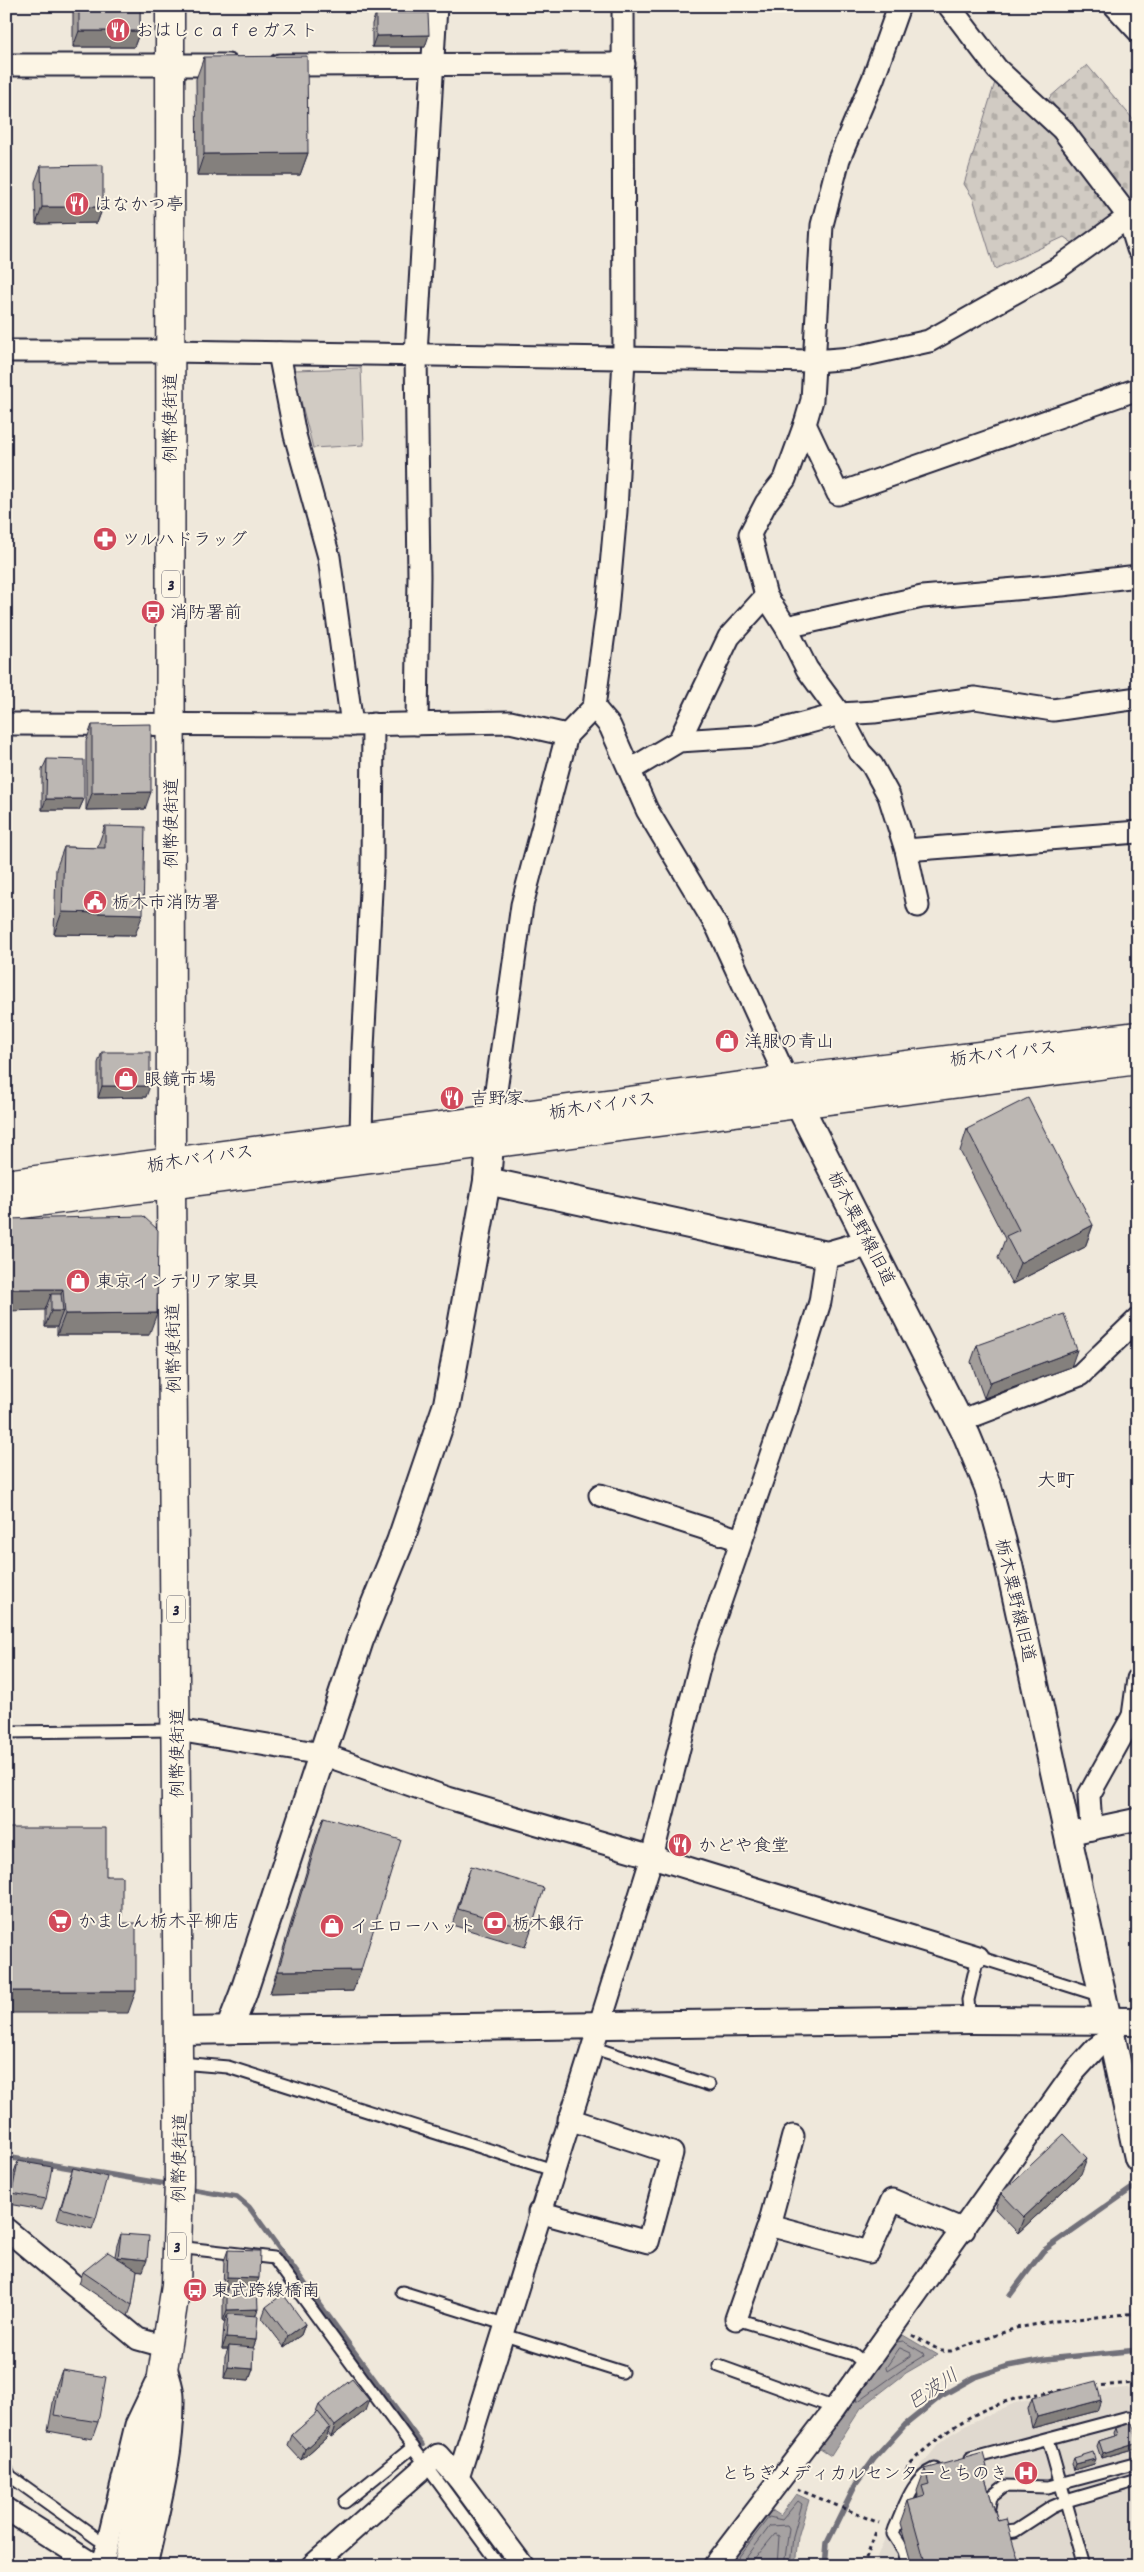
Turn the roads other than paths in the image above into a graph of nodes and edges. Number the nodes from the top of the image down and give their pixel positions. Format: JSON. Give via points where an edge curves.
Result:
{"nodes":[{"id":1,"x":170,"y":6,"type":"edge"},
{"id":2,"x":436,"y":6,"type":"edge"},
{"id":3,"x":623,"y":6,"type":"edge"},
{"id":4,"x":899,"y":6,"type":"edge"},
{"id":5,"x":949,"y":6,"type":"edge"},
{"id":6,"x":1115,"y":6,"type":"edge"},
{"id":7,"x":1138,"y":31,"type":"edge"},
{"id":8,"x":433,"y":64,"type":"junction"},
{"id":9,"x":624,"y":64,"type":"junction"},
{"id":10,"x":6,"y":65,"type":"edge"},
{"id":11,"x":171,"y":65,"type":"junction"},
{"id":12,"x":1133,"y":213,"type":"edge"},
{"id":13,"x":1138,"y":249,"type":"edge"},
{"id":14,"x":6,"y":351,"type":"edge"},
{"id":15,"x":170,"y":351,"type":"junction"},
{"id":16,"x":279,"y":352,"type":"junction"},
{"id":17,"x":416,"y":354,"type":"junction"},
{"id":18,"x":624,"y":358,"type":"junction"},
{"id":19,"x":814,"y":361,"type":"junction"},
{"id":20,"x":1138,"y":389,"type":"edge"},
{"id":21,"x":805,"y":424,"type":"junction"},
{"id":22,"x":1138,"y":576,"type":"edge"},
{"id":23,"x":766,"y":596,"type":"junction"},
{"id":24,"x":786,"y":628,"type":"junction"},
{"id":25,"x":1138,"y":698,"type":"edge"},
{"id":26,"x":594,"y":707,"type":"junction"},
{"id":27,"x":840,"y":714,"type":"junction"},
{"id":28,"x":6,"y":724,"type":"edge"},
{"id":29,"x":362,"y":724,"type":"junction"},
{"id":30,"x":417,"y":724,"type":"junction"},
{"id":31,"x":172,"y":725,"type":"junction"},
{"id":32,"x":567,"y":735,"type":"junction"},
{"id":33,"x":678,"y":741,"type":"junction"},
{"id":34,"x":630,"y":770,"type":"junction"},
{"id":35,"x":1138,"y":832,"type":"edge"},
{"id":36,"x":906,"y":850,"type":"junction"},
{"id":37,"x":918,"y":906,"type":"dead end"},
{"id":38,"x":1138,"y":1036,"type":"edge"},
{"id":39,"x":1138,"y":1060,"type":"edge"},
{"id":40,"x":793,"y":1091,"type":"junction"},
{"id":41,"x":490,"y":1131,"type":"junction"},
{"id":42,"x":361,"y":1136,"type":"junction"},
{"id":43,"x":171,"y":1174,"type":"junction"},
{"id":44,"x":486,"y":1181,"type":"junction"},
{"id":45,"x":6,"y":1184,"type":"edge"},
{"id":46,"x":6,"y":1206,"type":"edge"},
{"id":47,"x":869,"y":1242,"type":"junction"},
{"id":48,"x":827,"y":1255,"type":"junction"},
{"id":49,"x":1138,"y":1319,"type":"edge"},
{"id":50,"x":960,"y":1421,"type":"junction"},
{"id":51,"x":600,"y":1495,"type":"dead end"},
{"id":52,"x":741,"y":1540,"type":"junction"},
{"id":53,"x":1138,"y":1679,"type":"edge"},
{"id":54,"x":1135,"y":1716,"type":"edge"},
{"id":55,"x":177,"y":1730,"type":"junction"},
{"id":56,"x":6,"y":1732,"type":"edge"},
{"id":57,"x":322,"y":1754,"type":"junction"},
{"id":58,"x":1138,"y":1819,"type":"edge"},
{"id":59,"x":1079,"y":1831,"type":"junction"},
{"id":60,"x":652,"y":1857,"type":"junction"},
{"id":61,"x":978,"y":1957,"type":"junction"},
{"id":62,"x":1107,"y":2018,"type":"junction"},
{"id":63,"x":970,"y":2020,"type":"junction"},
{"id":64,"x":1138,"y":2021,"type":"edge"},
{"id":65,"x":229,"y":2030,"type":"junction"},
{"id":66,"x":179,"y":2031,"type":"junction"},
{"id":67,"x":594,"y":2037,"type":"junction"},
{"id":68,"x":180,"y":2063,"type":"junction"},
{"id":69,"x":709,"y":2085,"type":"dead end"},
{"id":70,"x":569,"y":2119,"type":"junction"},
{"id":71,"x":793,"y":2136,"type":"dead end"},
{"id":72,"x":1138,"y":2158,"type":"edge"},
{"id":73,"x":553,"y":2170,"type":"junction"},
{"id":74,"x":539,"y":2212,"type":"junction"},
{"id":75,"x":769,"y":2225,"type":"junction"},
{"id":76,"x":6,"y":2229,"type":"edge"},
{"id":77,"x":964,"y":2230,"type":"junction"},
{"id":78,"x":177,"y":2247,"type":"junction"},
{"id":79,"x":402,"y":2292,"type":"dead end"},
{"id":80,"x":736,"y":2319,"type":"joint"},
{"id":81,"x":503,"y":2329,"type":"junction"},
{"id":82,"x":166,"y":2355,"type":"junction"},
{"id":83,"x":865,"y":2364,"type":"junction"},
{"id":84,"x":718,"y":2366,"type":"dead end"},
{"id":85,"x":622,"y":2372,"type":"dead end"},
{"id":86,"x":835,"y":2408,"type":"junction"},
{"id":87,"x":1138,"y":2422,"type":"edge"},
{"id":88,"x":1048,"y":2439,"type":"junction"},
{"id":89,"x":413,"y":2447,"type":"junction"},
{"id":90,"x":1138,"y":2463,"type":"edge"},
{"id":91,"x":426,"y":2464,"type":"junction"},
{"id":92,"x":6,"y":2468,"type":"edge"},
{"id":93,"x":1138,"y":2480,"type":"edge"},
{"id":94,"x":1061,"y":2484,"type":"junction"},
{"id":95,"x":457,"y":2486,"type":"junction"},
{"id":96,"x":1066,"y":2501,"type":"junction"},
{"id":97,"x":345,"y":2502,"type":"dead end"},
{"id":98,"x":6,"y":2510,"type":"edge"},
{"id":99,"x":108,"y":2542,"type":"junction"},
{"id":100,"x":96,"y":2566,"type":"edge"},
{"id":101,"x":102,"y":2566,"type":"edge"},
{"id":102,"x":128,"y":2566,"type":"edge"},
{"id":103,"x":146,"y":2566,"type":"edge"},
{"id":104,"x":312,"y":2566,"type":"edge"},
{"id":105,"x":500,"y":2566,"type":"edge"},
{"id":106,"x":524,"y":2566,"type":"edge"},
{"id":107,"x":714,"y":2566,"type":"edge"},
{"id":108,"x":908,"y":2566,"type":"edge"},
{"id":109,"x":1084,"y":2566,"type":"edge"}],
"edges":[{"from":1,"to":11,"type":"main road","name":"例幣使街道","number":"3"},
{"from":2,"to":8,"type":"street"},
{"from":3,"to":9,"type":"street"},
{"from":4,"to":19,"type":"street","via":[[839,159],[822,225]]},
{"from":5,"to":12,"type":"street","via":[[997,69],[1062,129]]},
{"from":6,"to":7,"type":"street"},
{"from":8,"to":9,"type":"street"},
{"from":8,"to":11,"type":"street"},
{"from":8,"to":17,"type":"street"},
{"from":9,"to":18,"type":"street"},
{"from":10,"to":11,"type":"street"},
{"from":11,"to":15,"type":"main road","name":"例幣使街道","number":"3"},
{"from":12,"to":13,"type":"street"},
{"from":12,"to":19,"type":"street","via":[[1058,268],[929,341],[852,358]]},
{"from":14,"to":15,"type":"street"},
{"from":15,"to":16,"type":"street"},
{"from":15,"to":31,"type":"main road","name":"例幣使街道","number":"3"},
{"from":16,"to":17,"type":"street"},
{"from":16,"to":29,"type":"street","via":[[295,436],[329,557]]},
{"from":17,"to":18,"type":"street"},
{"from":17,"to":30,"type":"street"},
{"from":18,"to":19,"type":"street"},
{"from":18,"to":26,"type":"street","via":[[615,520]]},
{"from":19,"to":21,"type":"street","via":[[812,400]]},
{"from":20,"to":21,"type":"street","via":[[838,494]]},
{"from":21,"to":23,"type":"street","via":[[785,479],[766,503],[750,534]]},
{"from":22,"to":24,"type":"street","via":[[1062,586],[922,596]]},
{"from":23,"to":24,"type":"street"},
{"from":23,"to":33,"type":"street","via":[[729,636]]},
{"from":24,"to":27,"type":"street","via":[[807,668]]},
{"from":25,"to":27,"type":"street","via":[[1053,710],[975,698]]},
{"from":26,"to":32,"type":"street"},
{"from":26,"to":34,"type":"street","via":[[610,726]]},
{"from":27,"to":33,"type":"street","via":[[757,736]]},
{"from":27,"to":36,"type":"street","via":[[889,796]]},
{"from":28,"to":31,"type":"street"},
{"from":29,"to":30,"type":"street"},
{"from":29,"to":31,"type":"street"},
{"from":29,"to":42,"type":"street","via":[[372,871]]},
{"from":30,"to":32,"type":"street","via":[[510,722]]},
{"from":31,"to":43,"type":"main road","name":"例幣使街道","number":"3"},
{"from":32,"to":41,"type":"street","via":[[522,905]]},
{"from":33,"to":34,"type":"street"},
{"from":34,"to":40,"type":"street","via":[[647,810],[717,927]]},
{"from":35,"to":36,"type":"street"},
{"from":36,"to":37,"type":"street"},
{"from":38,"to":40,"type":"main road","name":"栃木バイパス"},
{"from":39,"to":40,"type":"main road","name":"栃木バイパス"},
{"from":40,"to":41,"type":"main road","name":"栃木バイパス"},
{"from":40,"to":47,"type":"street","name":"栃木粟野線旧道"},
{"from":41,"to":42,"type":"main road","name":"栃木バイパス"},
{"from":41,"to":43,"type":"main road","name":"栃木バイパス"},
{"from":41,"to":44,"type":"street"},
{"from":42,"to":43,"type":"main road","name":"栃木バイパス"},
{"from":43,"to":45,"type":"main road","name":"栃木バイパス"},
{"from":43,"to":46,"type":"main road","name":"栃木バイパス"},
{"from":43,"to":55,"type":"main road","name":"例幣使街道","number":"3"},
{"from":44,"to":48,"type":"street"},
{"from":44,"to":57,"type":"street","via":[[448,1404],[400,1542],[360,1640]]},
{"from":47,"to":48,"type":"street"},
{"from":47,"to":50,"type":"street","name":"栃木粟野線旧道"},
{"from":48,"to":52,"type":"street","via":[[820,1302]]},
{"from":49,"to":50,"type":"street","via":[[1080,1375]]},
{"from":50,"to":59,"type":"street","name":"栃木粟野線旧道","via":[[988,1487]]},
{"from":51,"to":52,"type":"street"},
{"from":52,"to":60,"type":"street","via":[[703,1652]]},
{"from":53,"to":54,"type":"street"},
{"from":54,"to":59,"type":"street","via":[[1089,1796]]},
{"from":55,"to":56,"type":"lane"},
{"from":55,"to":57,"type":"street"},
{"from":55,"to":66,"type":"main road","name":"例幣使街道","number":"3"},
{"from":57,"to":60,"type":"street","via":[[448,1798]]},
{"from":57,"to":65,"type":"street","via":[[244,1994]]},
{"from":58,"to":59,"type":"street"},
{"from":59,"to":62,"type":"street","name":"栃木粟野線旧道"},
{"from":60,"to":61,"type":"street"},
{"from":60,"to":67,"type":"street"},
{"from":61,"to":62,"type":"lane"},
{"from":61,"to":63,"type":"lane","via":[[968,2000]]},
{"from":62,"to":63,"type":"street"},
{"from":62,"to":64,"type":"street"},
{"from":62,"to":72,"type":"street","name":"栃木粟野線旧道"},
{"from":62,"to":77,"type":"street","via":[[1096,2048],[1075,2071]]},
{"from":63,"to":67,"type":"street"},
{"from":65,"to":66,"type":"street"},
{"from":65,"to":67,"type":"street"},
{"from":66,"to":68,"type":"main road","name":"例幣使街道","number":"3"},
{"from":67,"to":69,"type":"lane"},
{"from":67,"to":70,"type":"street"},
{"from":68,"to":73,"type":"lane","via":[[228,2067]]},
{"from":68,"to":78,"type":"main road","name":"例幣使街道","number":"3"},
{"from":70,"to":73,"type":"street"},
{"from":70,"to":74,"type":"street","via":[[672,2153],[648,2242]]},
{"from":71,"to":75,"type":"street"},
{"from":73,"to":74,"type":"street"},
{"from":74,"to":81,"type":"street"},
{"from":75,"to":77,"type":"street","via":[[869,2252],[892,2200]]},
{"from":75,"to":80,"type":"street"},
{"from":76,"to":82,"type":"street","via":[[138,2339]]},
{"from":77,"to":83,"type":"street"},
{"from":78,"to":82,"type":"main road","name":"例幣使街道","number":"3","via":[[176,2285]]},
{"from":78,"to":89,"type":"lane","via":[[274,2258]]},
{"from":79,"to":81,"type":"lane"},
{"from":80,"to":83,"type":"lane","via":[[853,2354]]},
{"from":81,"to":85,"type":"lane"},
{"from":81,"to":95,"type":"street"},
{"from":82,"to":99,"type":"street","via":[[136,2425]]},
{"from":82,"to":102,"type":"main road","name":"例幣使街道","number":"3"},
{"from":82,"to":103,"type":"street","via":[[173,2395],[171,2428],[164,2486]]},
{"from":83,"to":86,"type":"street"},
{"from":84,"to":86,"type":"lane"},
{"from":86,"to":107,"type":"street"},
{"from":87,"to":88,"type":"lane","via":[[1128,2417]]},
{"from":88,"to":94,"type":"lane"},
{"from":88,"to":108,"type":"lane","via":[[949,2464],[924,2474],[893,2534],[904,2551]]},
{"from":89,"to":91,"type":"lane"},
{"from":89,"to":97,"type":"lane"},
{"from":90,"to":94,"type":"lane"},
{"from":91,"to":95,"type":"street","via":[[438,2455]]},
{"from":91,"to":104,"type":"street"},
{"from":92,"to":99,"type":"lane","via":[[18,2482],[98,2539]]},
{"from":93,"to":96,"type":"lane"},
{"from":94,"to":96,"type":"lane"},
{"from":94,"to":96,"type":"lane","via":[[1048,2487],[1005,2486],[991,2497],[989,2516],[1000,2529],[1016,2532]]},
{"from":95,"to":105,"type":"lane"},
{"from":95,"to":106,"type":"street"},
{"from":96,"to":109,"type":"lane"},
{"from":98,"to":100,"type":"street"},
{"from":99,"to":101,"type":"street"}]}
